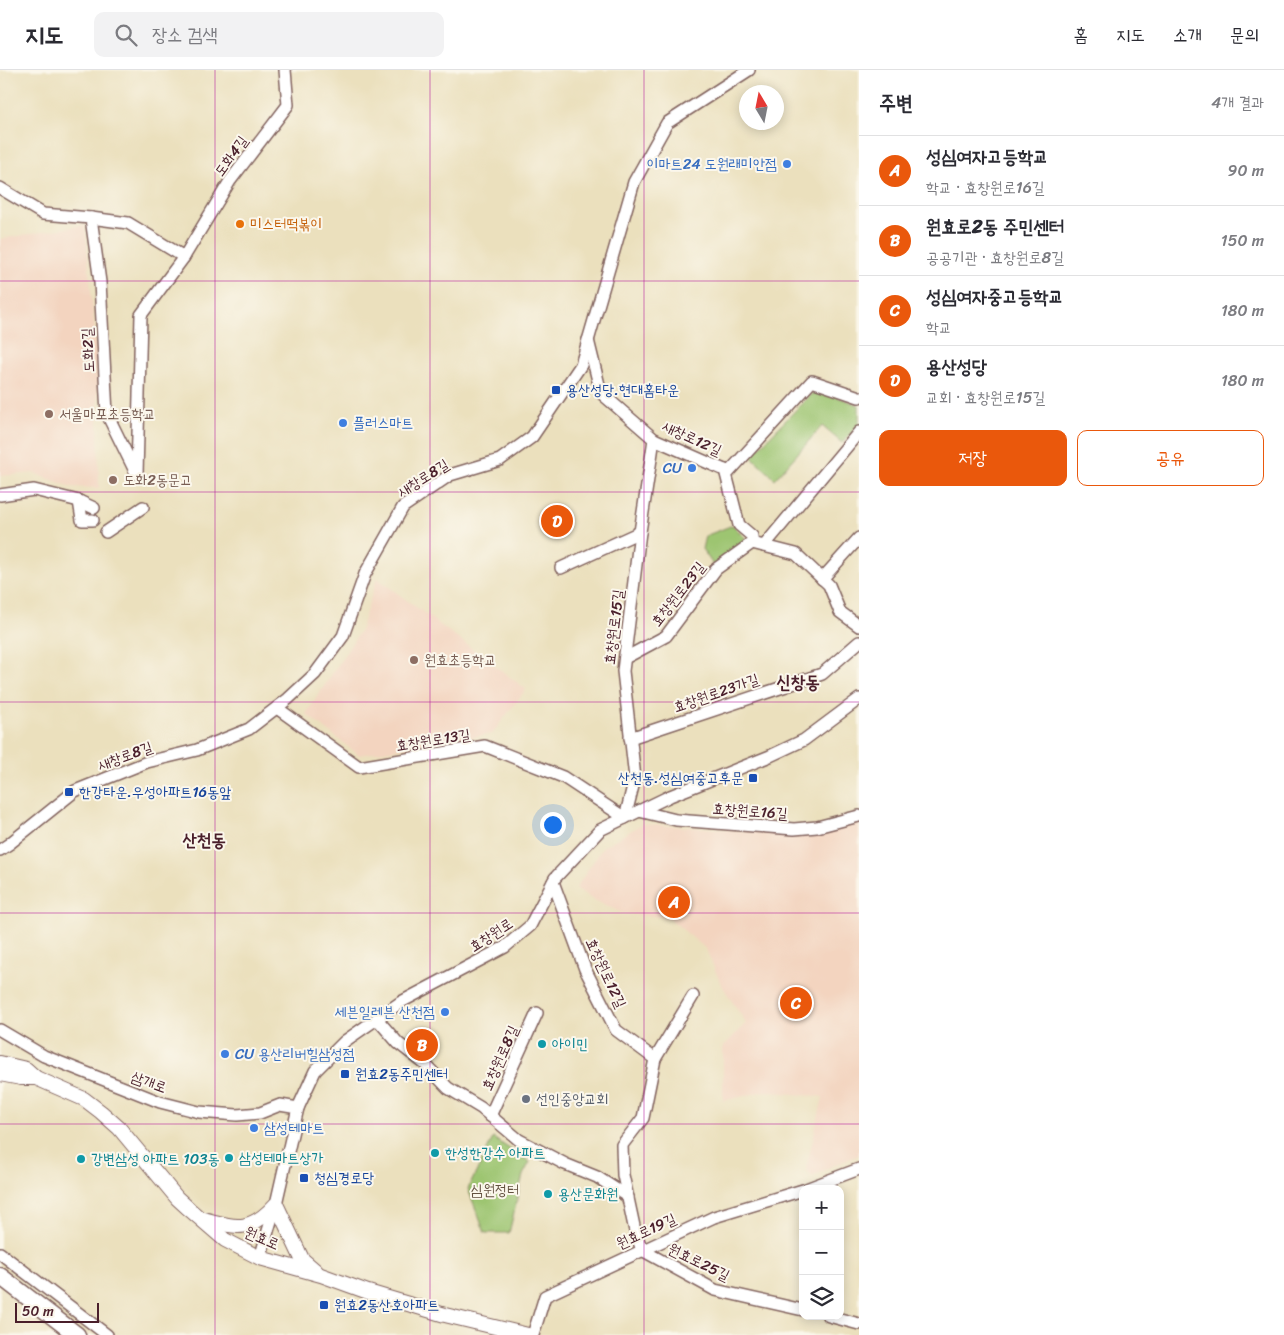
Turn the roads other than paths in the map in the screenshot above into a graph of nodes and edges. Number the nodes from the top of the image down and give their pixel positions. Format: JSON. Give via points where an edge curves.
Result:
{"nodes":[{"id":1,"x":285,"y":70,"type":"edge"},
{"id":2,"x":749,"y":70,"type":"edge"},
{"id":3,"x":0,"y":188,"type":"edge"},
{"id":4,"x":91,"y":218,"type":"junction"},
{"id":5,"x":184,"y":257,"type":"junction"},
{"id":6,"x":588,"y":338,"type":"junction"},
{"id":7,"x":859,"y":397,"type":"edge"},
{"id":8,"x":859,"y":432,"type":"edge"},
{"id":9,"x":654,"y":439,"type":"junction"},
{"id":10,"x":725,"y":470,"type":"junction"},
{"id":11,"x":137,"y":474,"type":"joint"},
{"id":12,"x":0,"y":495,"type":"edge"},
{"id":13,"x":80,"y":501,"type":"junction"},
{"id":14,"x":94,"y":508,"type":"dead end"},
{"id":15,"x":143,"y":508,"type":"dead end"},
{"id":16,"x":93,"y":520,"type":"dead end"},
{"id":17,"x":106,"y":532,"type":"dead end"},
{"id":18,"x":640,"y":532,"type":"junction"},
{"id":19,"x":859,"y":538,"type":"edge"},
{"id":20,"x":752,"y":543,"type":"junction"},
{"id":21,"x":764,"y":546,"type":"junction"},
{"id":22,"x":561,"y":568,"type":"dead end"},
{"id":23,"x":822,"y":579,"type":"junction"},
{"id":24,"x":859,"y":626,"type":"edge"},
{"id":25,"x":859,"y":642,"type":"edge"},
{"id":26,"x":625,"y":658,"type":"junction"},
{"id":27,"x":859,"y":699,"type":"edge"},
{"id":28,"x":277,"y":708,"type":"junction"},
{"id":29,"x":630,"y":738,"type":"junction"},
{"id":30,"x":640,"y":811,"type":"junction"},
{"id":31,"x":859,"y":816,"type":"edge"},
{"id":32,"x":625,"y":818,"type":"junction"},
{"id":33,"x":0,"y":850,"type":"edge"},
{"id":34,"x":553,"y":882,"type":"junction"},
{"id":35,"x":693,"y":996,"type":"dead end"},
{"id":36,"x":537,"y":1013,"type":"dead end"},
{"id":37,"x":377,"y":1019,"type":"junction"},
{"id":38,"x":0,"y":1030,"type":"edge"},
{"id":39,"x":655,"y":1058,"type":"junction"},
{"id":40,"x":0,"y":1063,"type":"edge"},
{"id":41,"x":0,"y":1074,"type":"edge"},
{"id":42,"x":36,"y":1078,"type":"junction"},
{"id":43,"x":298,"y":1108,"type":"junction"},
{"id":44,"x":490,"y":1116,"type":"junction"},
{"id":45,"x":859,"y":1169,"type":"edge"},
{"id":46,"x":817,"y":1185,"type":"edge"},
{"id":47,"x":799,"y":1191,"type":"edge"},
{"id":48,"x":628,"y":1196,"type":"junction"},
{"id":49,"x":276,"y":1204,"type":"junction"},
{"id":50,"x":199,"y":1218,"type":"junction"},
{"id":51,"x":642,"y":1250,"type":"junction"},
{"id":52,"x":0,"y":1253,"type":"edge"},
{"id":53,"x":260,"y":1258,"type":"junction"},
{"id":54,"x":321,"y":1275,"type":"junction"},
{"id":55,"x":0,"y":1276,"type":"edge"},
{"id":56,"x":799,"y":1309,"type":"edge"},
{"id":57,"x":844,"y":1320,"type":"edge"},
{"id":58,"x":859,"y":1324,"type":"edge"},
{"id":59,"x":77,"y":1335,"type":"edge"},
{"id":60,"x":107,"y":1335,"type":"edge"},
{"id":61,"x":528,"y":1335,"type":"edge"},
{"id":62,"x":533,"y":1335,"type":"edge"}],
"edges":[{"from":1,"to":5,"type":"street","name":"도화4길","via":[[288,105],[230,180]]},
{"from":2,"to":6,"type":"street","name":"새창로8길","via":[[667,123],[634,182]]},
{"from":3,"to":4,"type":"street","via":[[42,214]]},
{"from":4,"to":5,"type":"street","via":[[128,223]]},
{"from":4,"to":11,"type":"street","name":"도화2길","via":[[100,282],[107,414]]},
{"from":5,"to":11,"type":"street","name":"도화4길","via":[[141,315]]},
{"from":6,"to":9,"type":"street","name":"새창로12길","via":[[601,393]]},
{"from":6,"to":28,"type":"street","name":"새창로8길","via":[[580,365],[532,437],[500,460],[450,475],[402,507],[365,574],[343,636],[315,674]]},
{"from":7,"to":10,"type":"street","name":"새창로12길","via":[[812,381],[729,472]]},
{"from":8,"to":21,"type":"street"},
{"from":9,"to":10,"type":"street","name":"새창로12길"},
{"from":9,"to":18,"type":"street","name":"효창원로15길"},
{"from":10,"to":20,"type":"street","via":[[739,525],[752,536]]},
{"from":12,"to":13,"type":"street","via":[[34,490]]},
{"from":13,"to":14,"type":"street"},
{"from":13,"to":16,"type":"street","via":[[82,520]]},
{"from":15,"to":17,"type":"street"},
{"from":18,"to":22,"type":"street"},
{"from":18,"to":26,"type":"street","name":"효창원로15길"},
{"from":19,"to":23,"type":"street"},
{"from":20,"to":21,"type":"street"},
{"from":20,"to":26,"type":"street","name":"효창원로23길","via":[[716,569],[666,636]]},
{"from":21,"to":23,"type":"street","via":[[796,554]]},
{"from":23,"to":24,"type":"street","via":[[829,584],[840,612]]},
{"from":25,"to":29,"type":"street","name":"효창원로23가길","via":[[822,674]]},
{"from":26,"to":29,"type":"street","name":"효창원로15길","via":[[623,671]]},
{"from":27,"to":30,"type":"street","name":"효창원로","via":[[804,740]]},
{"from":28,"to":32,"type":"street","name":"효창원로13길","via":[[359,767],[485,746],[563,777]]},
{"from":28,"to":33,"type":"street","name":"새창로8길","via":[[249,729],[197,750],[147,762],[75,791]]},
{"from":29,"to":32,"type":"street","name":"효창원로15길","via":[[635,778]]},
{"from":30,"to":31,"type":"street","name":"효창원로16길","via":[[676,820],[794,829],[817,827]]},
{"from":30,"to":32,"type":"street","name":"효창원로"},
{"from":32,"to":34,"type":"street","name":"효창원로","via":[[600,830]]},
{"from":34,"to":37,"type":"street","name":"효창원로","via":[[530,926],[505,947],[401,1002]]},
{"from":34,"to":39,"type":"street","name":"효창원로12길","via":[[585,969],[616,1030]]},
{"from":35,"to":39,"type":"street"},
{"from":36,"to":44,"type":"street","name":"효창원로8길"},
{"from":37,"to":43,"type":"street","name":"효창원로","via":[[345,1041],[315,1071]]},
{"from":37,"to":44,"type":"street","name":"효창원로8길","via":[[398,1043],[448,1088]]},
{"from":38,"to":43,"type":"street","name":"삼개로","via":[[44,1056],[160,1102],[199,1112],[236,1115],[260,1113],[280,1105]]},
{"from":39,"to":48,"type":"street","via":[[643,1118],[622,1145],[623,1175]]},
{"from":40,"to":42,"type":"main road","name":"원효로","via":[[26,1069]]},
{"from":41,"to":42,"type":"main road","name":"원효로"},
{"from":42,"to":50,"type":"main road","name":"원효로","via":[[84,1099],[102,1112],[177,1198]]},
{"from":43,"to":49,"type":"street","name":"효창원로"},
{"from":44,"to":48,"type":"street","name":"효창원로8길","via":[[519,1140],[597,1177]]},
{"from":45,"to":46,"type":"street"},
{"from":47,"to":51,"type":"street","name":"원효로19길","via":[[714,1217]]},
{"from":48,"to":51,"type":"street"},
{"from":49,"to":50,"type":"main road","via":[[266,1215],[242,1227]]},
{"from":49,"to":53,"type":"street","name":"효창원로"},
{"from":49,"to":54,"type":"main road","via":[[302,1259]]},
{"from":50,"to":53,"type":"main road","name":"원효로","via":[[225,1240]]},
{"from":51,"to":56,"type":"street","name":"원효로25길","via":[[715,1290]]},
{"from":51,"to":62,"type":"street","name":"원효로19길","via":[[545,1296]]},
{"from":52,"to":60,"type":"street"},
{"from":53,"to":54,"type":"main road","name":"원효로"},
{"from":54,"to":61,"type":"main road","name":"원효로","via":[[445,1315]]},
{"from":55,"to":59,"type":"highway"},
{"from":57,"to":58,"type":"street"}]}
